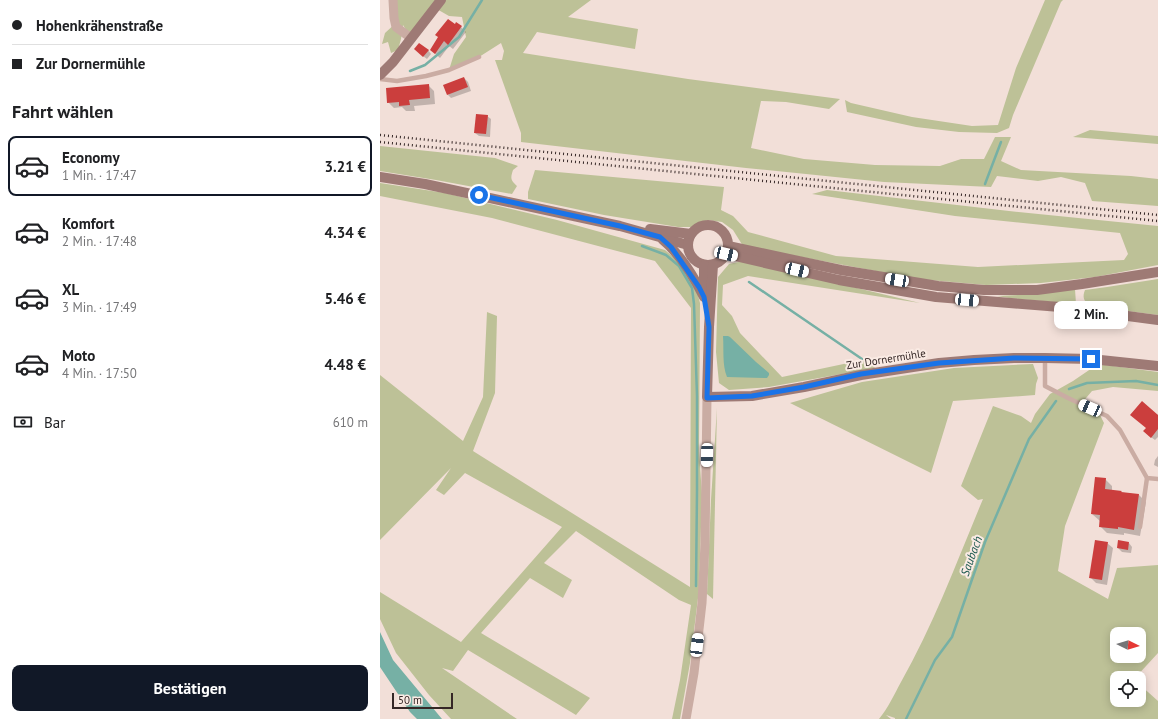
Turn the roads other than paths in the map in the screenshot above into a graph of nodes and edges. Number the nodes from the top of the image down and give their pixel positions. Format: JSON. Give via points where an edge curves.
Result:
{"nodes":[{"id":1,"x":393,"y":0,"type":"edge"},
{"id":2,"x":441,"y":0,"type":"edge"},
{"id":3,"x":411,"y":38,"type":"junction"},
{"id":4,"x":479,"y":57,"type":"dead end"},
{"id":5,"x":380,"y":75,"type":"edge"},
{"id":6,"x":380,"y":79,"type":"edge"},
{"id":7,"x":380,"y":177,"type":"edge"},
{"id":8,"x":620,"y":226,"type":"junction"},
{"id":9,"x":691,"y":234,"type":"junction"},
{"id":10,"x":660,"y":237,"type":"junction"},
{"id":11,"x":688,"y":245,"type":"junction"},
{"id":12,"x":727,"y":250,"type":"junction"},
{"id":13,"x":709,"y":265,"type":"junction"},
{"id":14,"x":1158,"y":272,"type":"edge"},
{"id":15,"x":704,"y":297,"type":"junction"},
{"id":16,"x":1158,"y":320,"type":"edge"},
{"id":17,"x":709,"y":327,"type":"junction"},
{"id":18,"x":1045,"y":358,"type":"junction"},
{"id":19,"x":1158,"y":366,"type":"edge"},
{"id":20,"x":707,"y":398,"type":"junction"},
{"id":21,"x":1147,"y":478,"type":"junction"},
{"id":22,"x":1158,"y":479,"type":"edge"},
{"id":23,"x":1140,"y":527,"type":"dead end"},
{"id":24,"x":686,"y":719,"type":"edge"}],
"edges":[{"from":1,"to":3,"type":"street","via":[[396,27]]},
{"from":2,"to":3,"type":"main road"},
{"from":3,"to":5,"type":"main road","via":[[394,62]]},
{"from":4,"to":6,"type":"lane","via":[[449,70],[426,76],[397,81]]},
{"from":7,"to":8,"type":"main road","via":[[425,184]]},
{"from":8,"to":9,"type":"main road"},
{"from":8,"to":10,"type":"main road"},
{"from":9,"to":11,"type":"main road"},
{"from":9,"to":12,"type":"main road","via":[[703,226],[717,227],[724,233],[728,242]]},
{"from":10,"to":11,"type":"main road"},
{"from":10,"to":15,"type":"main road","via":[[671,247]]},
{"from":11,"to":13,"type":"main road","via":[[695,261]]},
{"from":12,"to":13,"type":"main road","via":[[721,261]]},
{"from":12,"to":14,"type":"main road","via":[[938,286],[984,290],[1037,290]]},
{"from":12,"to":16,"type":"main road","via":[[839,280],[936,297],[1060,307]]},
{"from":13,"to":15,"type":"main road"},
{"from":13,"to":17,"type":"main road"},
{"from":15,"to":17,"type":"main road"},
{"from":17,"to":20,"type":"main road"},
{"from":18,"to":19,"type":"main road","name":"Zur Dornermühle","via":[[1091,359]]},
{"from":18,"to":20,"type":"main road","name":"Zur Dornermühle","via":[[939,363],[861,374],[752,396]]},
{"from":18,"to":21,"type":"lane","via":[[1045,386],[1106,416],[1120,430]]},
{"from":20,"to":24,"type":"street","via":[[702,603]]},
{"from":21,"to":22,"type":"lane"},
{"from":21,"to":23,"type":"lane"}]}
